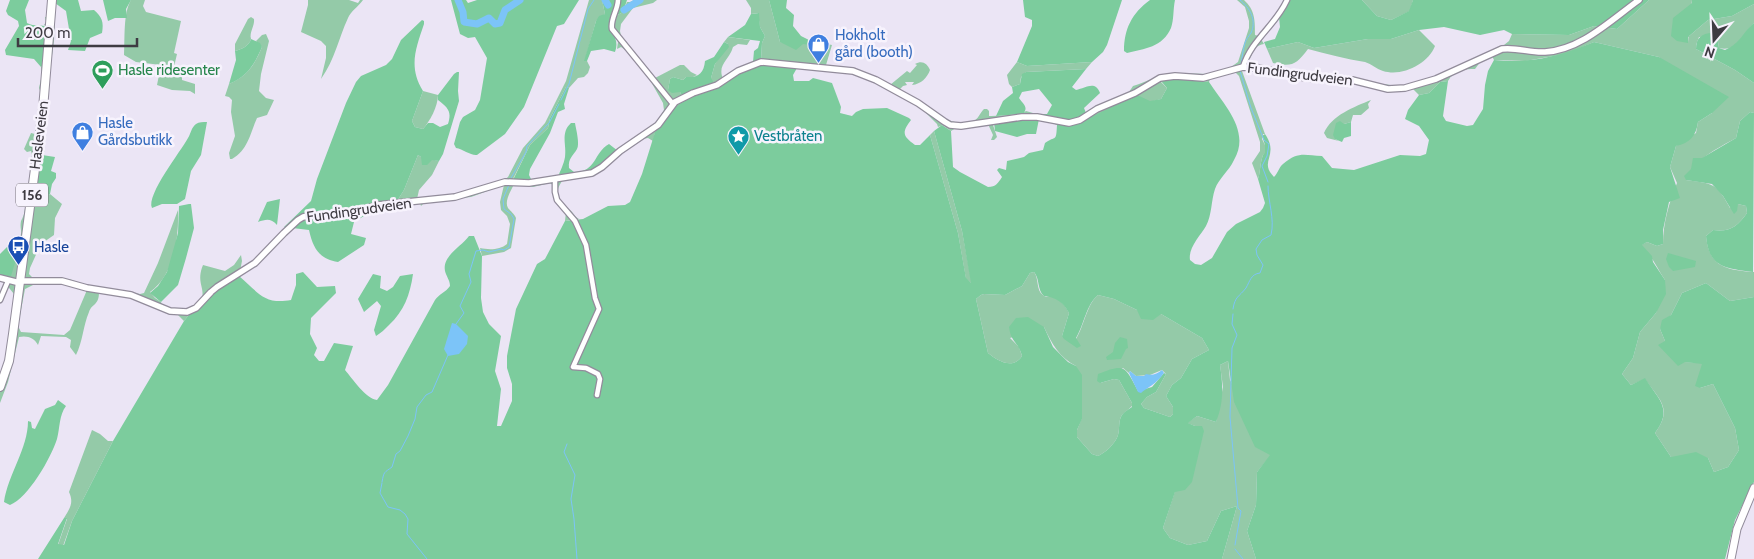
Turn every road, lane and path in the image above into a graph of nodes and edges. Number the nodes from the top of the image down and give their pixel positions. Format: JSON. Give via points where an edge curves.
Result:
{"nodes":[{"id":1,"x":52,"y":0,"type":"edge"},
{"id":2,"x":618,"y":0,"type":"edge"},
{"id":3,"x":1287,"y":0,"type":"edge"},
{"id":4,"x":1639,"y":0,"type":"edge"},
{"id":5,"x":1243,"y":67,"type":"junction"},
{"id":6,"x":673,"y":104,"type":"junction"},
{"id":7,"x":555,"y":180,"type":"junction"},
{"id":8,"x":0,"y":278,"type":"edge"},
{"id":9,"x":8,"y":281,"type":"junction"},
{"id":10,"x":20,"y":282,"type":"junction"},
{"id":11,"x":0,"y":300,"type":"edge"},
{"id":12,"x":0,"y":387,"type":"edge"},
{"id":13,"x":597,"y":396,"type":"dead end"},
{"id":14,"x":1754,"y":488,"type":"edge"},
{"id":15,"x":1731,"y":559,"type":"edge"}],
"edges":[{"from":1,"to":10,"type":"main road","name":"Hasleveien","number":"156","via":[[43,109]]},
{"from":2,"to":6,"type":"street","via":[[612,29]]},
{"from":3,"to":5,"type":"street","via":[[1258,38]]},
{"from":4,"to":5,"type":"street","name":"Fundingrudveien","via":[[1565,49],[1544,52],[1502,49],[1436,79],[1405,88],[1388,89],[1352,80],[1315,79]]},
{"from":5,"to":6,"type":"street","name":"Fundingrudveien","via":[[1202,78],[1160,78],[1069,123],[1022,116],[955,126],[891,88],[853,71],[766,62],[746,67],[717,85]]},
{"from":6,"to":7,"type":"street","name":"Fundingrudveien","via":[[658,125],[597,170]]},
{"from":7,"to":10,"type":"street","name":"Fundingrudveien","via":[[505,182],[454,197],[378,205],[343,215],[303,217],[255,264],[217,287],[188,312],[170,311],[131,295],[62,281]]},
{"from":7,"to":13,"type":"street","via":[[555,196],[575,221],[588,254],[599,309],[573,367],[586,368],[598,374]]},
{"from":8,"to":9,"type":"street","name":"Fundingrudveien"},
{"from":9,"to":10,"type":"street","name":"Fundingrudveien"},
{"from":9,"to":11,"type":"street"},
{"from":10,"to":12,"type":"main road","name":"Hasleveien","number":"156","via":[[11,351]]},
{"from":14,"to":15,"type":"main road","via":[[1737,529]]}]}
